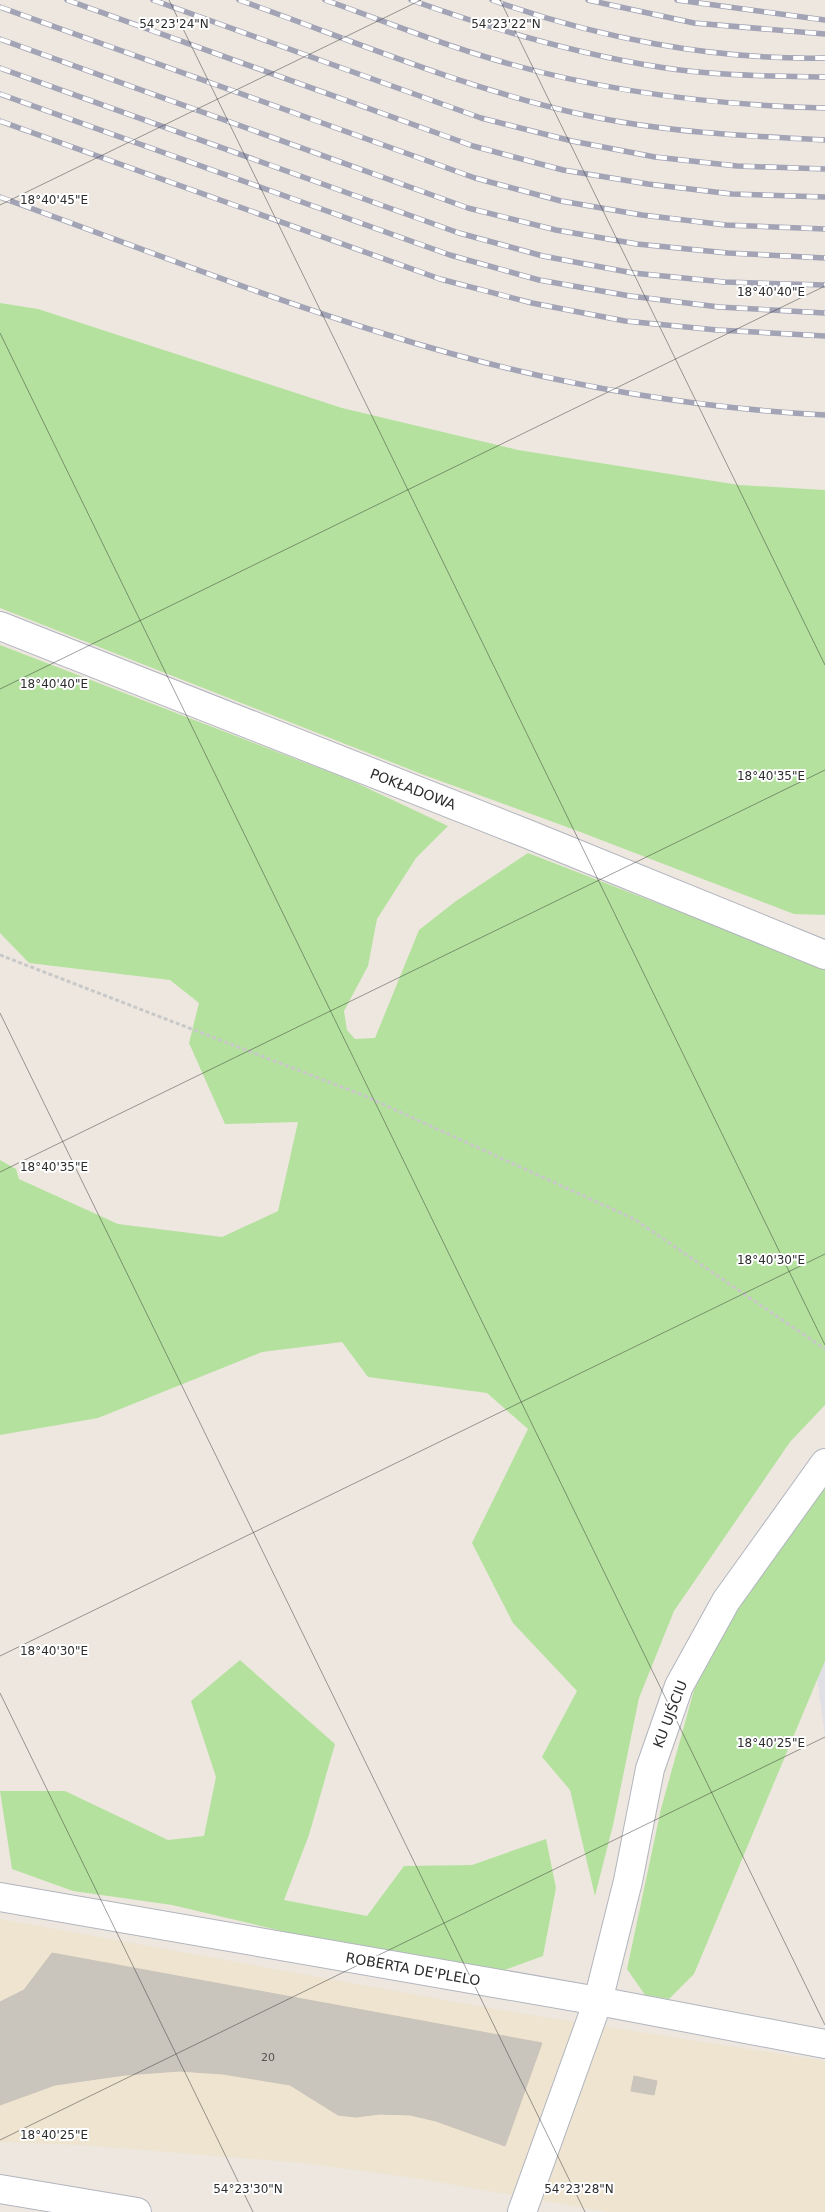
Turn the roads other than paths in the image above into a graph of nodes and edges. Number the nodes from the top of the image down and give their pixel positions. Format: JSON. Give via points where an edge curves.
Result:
{"nodes":[{"id":1,"x":0,"y":626,"type":"edge"},
{"id":2,"x":825,"y":954,"type":"edge"},
{"id":3,"x":825,"y":1463,"type":"edge"},
{"id":4,"x":0,"y":1897,"type":"edge"},
{"id":5,"x":598,"y":2000,"type":"junction"},
{"id":6,"x":825,"y":2044,"type":"edge"},
{"id":7,"x":0,"y":2189,"type":"edge"},
{"id":8,"x":137,"y":2212,"type":"edge"},
{"id":9,"x":522,"y":2212,"type":"edge"}],
"edges":[{"from":1,"to":2,"type":"street","name":"POKŁADOWA","via":[[530,834]]},
{"from":3,"to":5,"type":"street","name":"KU UJŚCIU","via":[[726,1601],[678,1686],[650,1769],[628,1880]]},
{"from":4,"to":5,"type":"street","name":"ROBERTA DE'PLELO"},
{"from":5,"to":6,"type":"street","name":"ROBERTA DE'PLELO"},
{"from":5,"to":9,"type":"street","name":"KU UJŚCIU"},
{"from":7,"to":8,"type":"street"}]}
